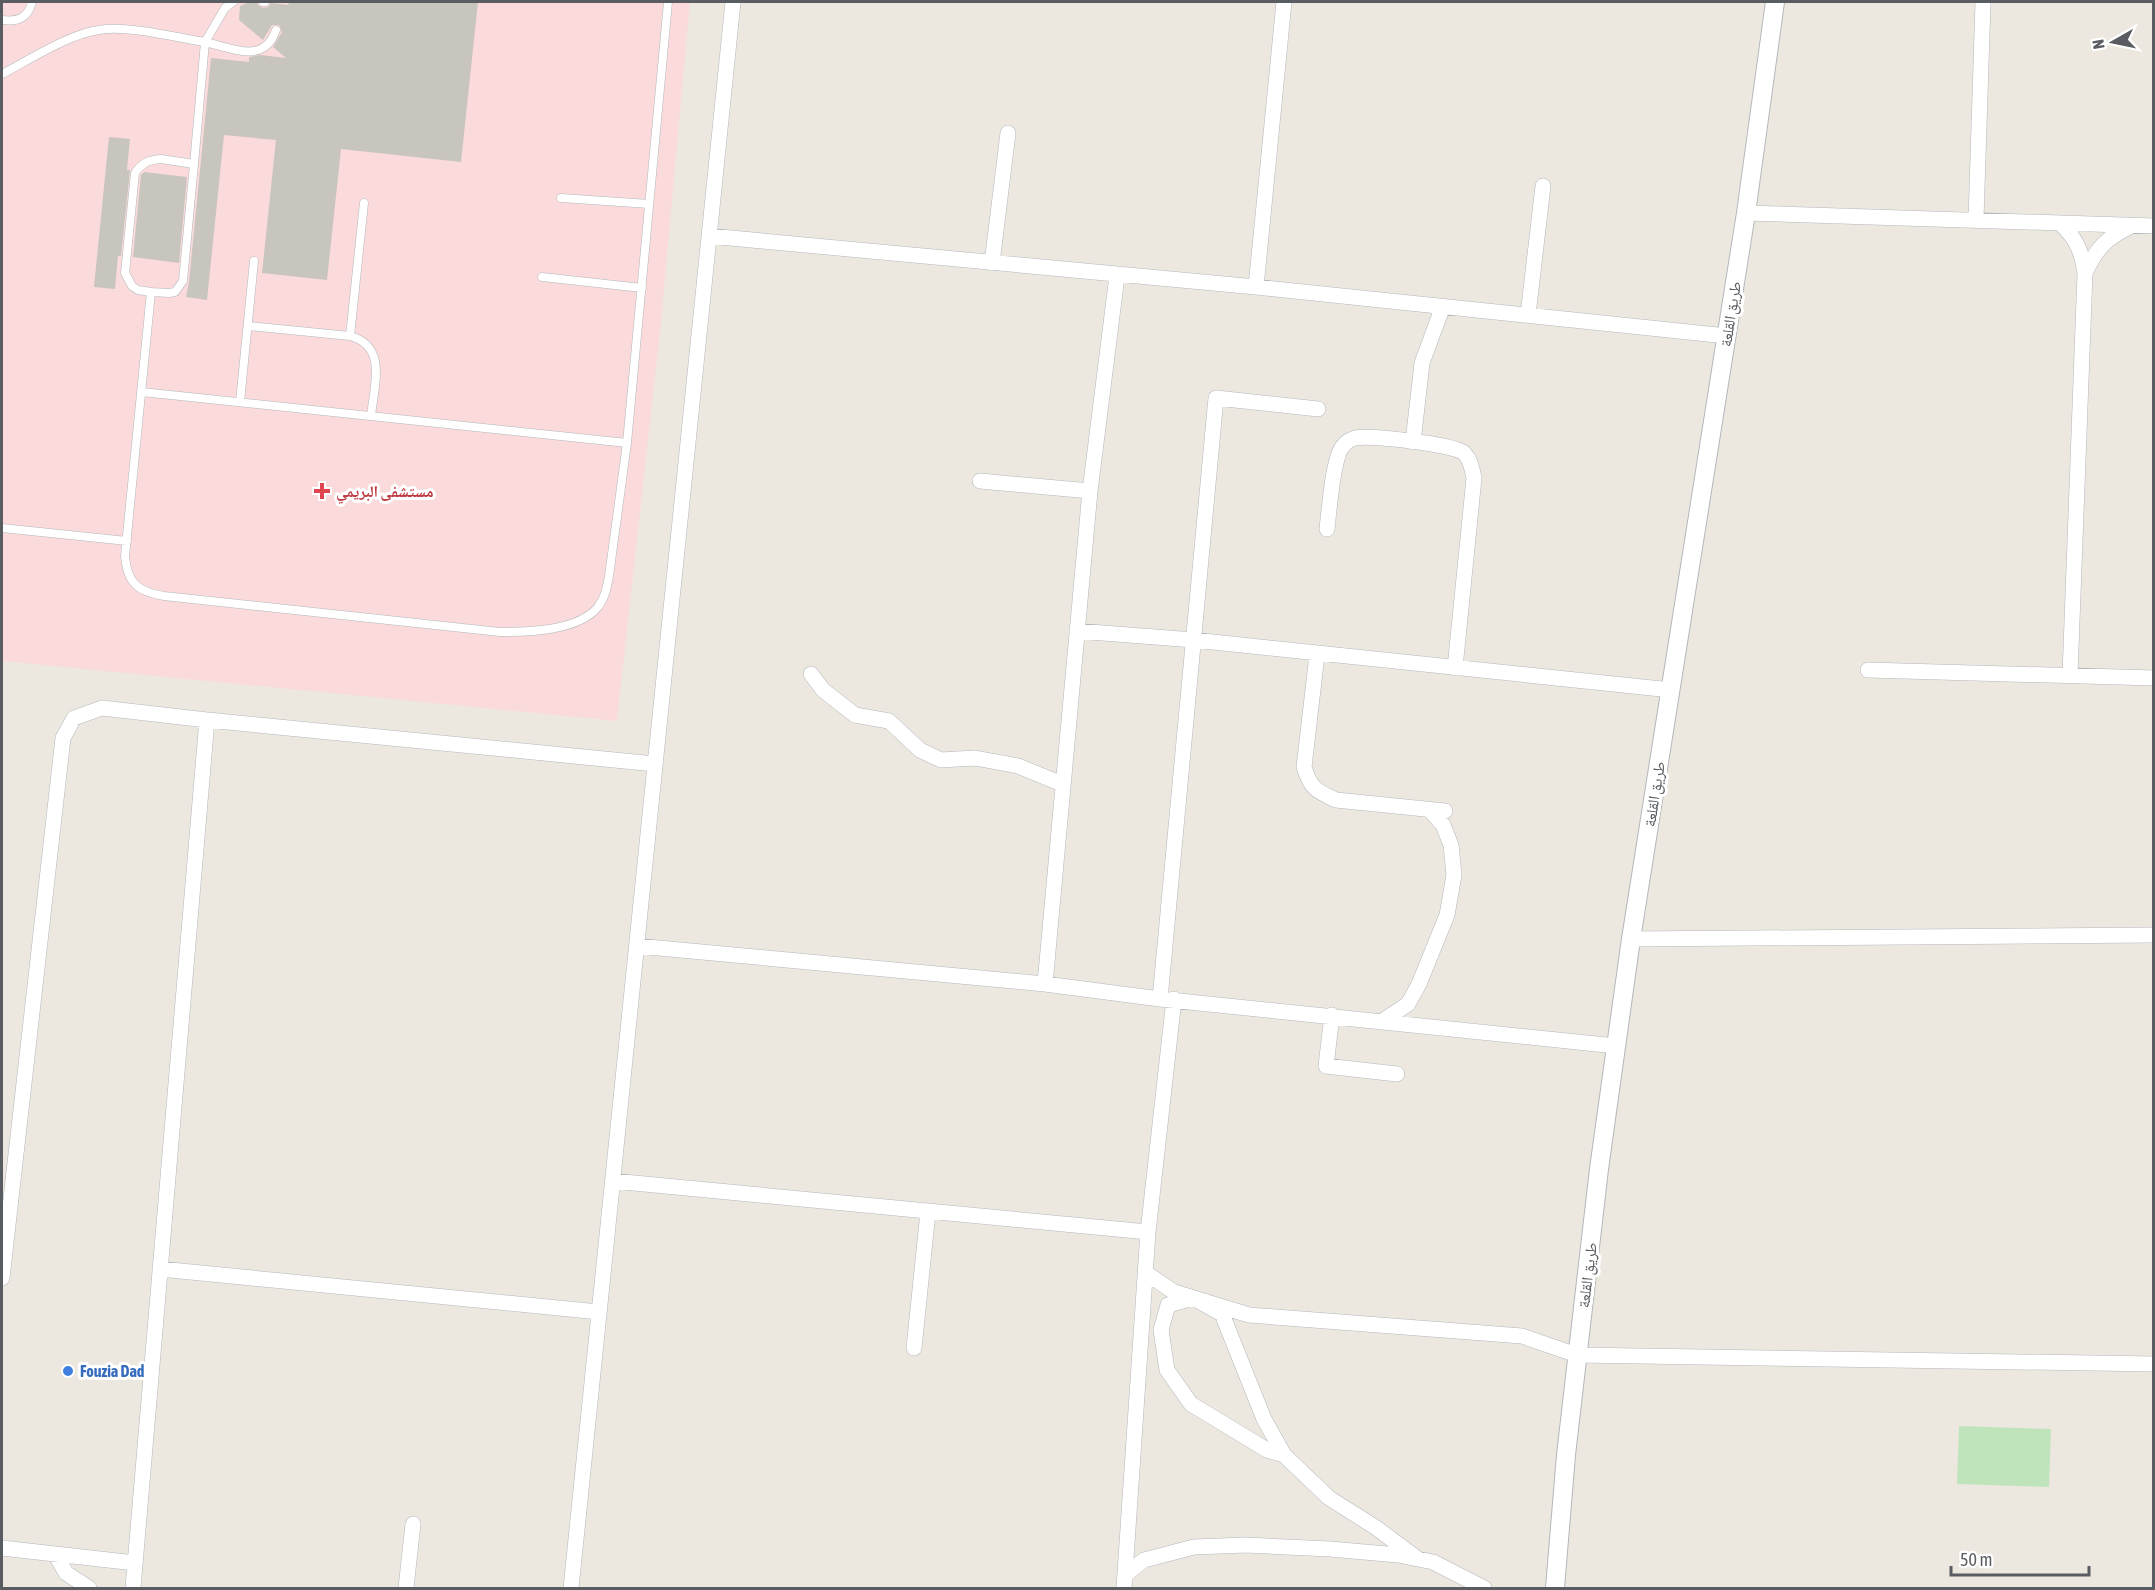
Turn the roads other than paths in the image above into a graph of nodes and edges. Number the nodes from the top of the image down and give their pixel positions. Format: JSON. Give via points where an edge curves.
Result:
{"nodes":[{"id":1,"x":32,"y":2,"type":"edge"},
{"id":2,"x":233,"y":2,"type":"edge"},
{"id":3,"x":668,"y":2,"type":"edge"},
{"id":4,"x":733,"y":2,"type":"edge"},
{"id":5,"x":1284,"y":2,"type":"edge"},
{"id":6,"x":1775,"y":2,"type":"edge"},
{"id":7,"x":1983,"y":2,"type":"edge"},
{"id":8,"x":2,"y":20,"type":"edge"},
{"id":9,"x":276,"y":30,"type":"dead end"},
{"id":10,"x":205,"y":42,"type":"junction"},
{"id":11,"x":2,"y":74,"type":"edge"},
{"id":12,"x":1008,"y":133,"type":"dead end"},
{"id":13,"x":194,"y":164,"type":"junction"},
{"id":14,"x":1543,"y":186,"type":"dead end"},
{"id":15,"x":561,"y":198,"type":"dead end"},
{"id":16,"x":364,"y":203,"type":"dead end"},
{"id":17,"x":649,"y":204,"type":"junction"},
{"id":18,"x":1746,"y":213,"type":"junction"},
{"id":19,"x":1976,"y":219,"type":"junction"},
{"id":20,"x":2060,"y":223,"type":"junction"},
{"id":21,"x":2133,"y":225,"type":"junction"},
{"id":22,"x":2154,"y":226,"type":"edge"},
{"id":23,"x":709,"y":236,"type":"junction"},
{"id":24,"x":254,"y":261,"type":"dead end"},
{"id":25,"x":992,"y":263,"type":"junction"},
{"id":26,"x":2085,"y":273,"type":"junction"},
{"id":27,"x":1117,"y":276,"type":"junction"},
{"id":28,"x":542,"y":277,"type":"dead end"},
{"id":29,"x":642,"y":288,"type":"junction"},
{"id":30,"x":1256,"y":288,"type":"junction"},
{"id":31,"x":151,"y":292,"type":"junction"},
{"id":32,"x":1443,"y":306,"type":"junction"},
{"id":33,"x":1528,"y":315,"type":"junction"},
{"id":34,"x":248,"y":326,"type":"junction"},
{"id":35,"x":350,"y":336,"type":"junction"},
{"id":36,"x":1727,"y":336,"type":"junction"},
{"id":37,"x":142,"y":392,"type":"junction"},
{"id":38,"x":240,"y":402,"type":"junction"},
{"id":39,"x":1318,"y":409,"type":"dead end"},
{"id":40,"x":371,"y":416,"type":"junction"},
{"id":41,"x":627,"y":442,"type":"junction"},
{"id":42,"x":1413,"y":442,"type":"junction"},
{"id":43,"x":980,"y":481,"type":"dead end"},
{"id":44,"x":1090,"y":491,"type":"junction"},
{"id":45,"x":2,"y":528,"type":"edge"},
{"id":46,"x":1327,"y":529,"type":"dead end"},
{"id":47,"x":127,"y":541,"type":"junction"},
{"id":48,"x":1077,"y":631,"type":"junction"},
{"id":49,"x":1194,"y":640,"type":"junction"},
{"id":50,"x":1317,"y":655,"type":"junction"},
{"id":51,"x":1455,"y":669,"type":"junction"},
{"id":52,"x":1868,"y":670,"type":"dead end"},
{"id":53,"x":811,"y":674,"type":"dead end"},
{"id":54,"x":2070,"y":675,"type":"junction"},
{"id":55,"x":2154,"y":678,"type":"edge"},
{"id":56,"x":1671,"y":690,"type":"junction"},
{"id":57,"x":207,"y":720,"type":"junction"},
{"id":58,"x":655,"y":764,"type":"junction"},
{"id":59,"x":1062,"y":784,"type":"junction"},
{"id":60,"x":2154,"y":935,"type":"edge"},
{"id":61,"x":1631,"y":939,"type":"junction"},
{"id":62,"x":637,"y":946,"type":"junction"},
{"id":63,"x":1045,"y":984,"type":"junction"},
{"id":64,"x":1167,"y":999,"type":"junction"},
{"id":65,"x":1332,"y":1015,"type":"junction"},
{"id":66,"x":1384,"y":1020,"type":"junction"},
{"id":67,"x":1616,"y":1046,"type":"junction"},
{"id":68,"x":1397,"y":1074,"type":"dead end"},
{"id":69,"x":613,"y":1181,"type":"junction"},
{"id":70,"x":928,"y":1212,"type":"junction"},
{"id":71,"x":1148,"y":1232,"type":"junction"},
{"id":72,"x":160,"y":1269,"type":"junction"},
{"id":73,"x":1146,"y":1273,"type":"junction"},
{"id":74,"x":2,"y":1278,"type":"edge"},
{"id":75,"x":1193,"y":1298,"type":"junction"},
{"id":76,"x":599,"y":1312,"type":"junction"},
{"id":77,"x":914,"y":1348,"type":"dead end"},
{"id":78,"x":1577,"y":1355,"type":"junction"},
{"id":79,"x":2154,"y":1364,"type":"edge"},
{"id":80,"x":1284,"y":1455,"type":"junction"},
{"id":81,"x":413,"y":1524,"type":"dead end"},
{"id":82,"x":2,"y":1548,"type":"edge"},
{"id":83,"x":55,"y":1554,"type":"junction"},
{"id":84,"x":1418,"y":1559,"type":"junction"},
{"id":85,"x":135,"y":1563,"type":"junction"},
{"id":86,"x":1124,"y":1582,"type":"edge"},
{"id":87,"x":89,"y":1588,"type":"edge"},
{"id":88,"x":133,"y":1588,"type":"edge"},
{"id":89,"x":406,"y":1588,"type":"edge"},
{"id":90,"x":572,"y":1588,"type":"edge"},
{"id":91,"x":1484,"y":1588,"type":"edge"},
{"id":92,"x":1555,"y":1588,"type":"edge"}],
"edges":[{"from":1,"to":8,"type":"lane","via":[[23,18],[14,22]]},
{"from":2,"to":10,"type":"lane","via":[[225,8]]},
{"from":3,"to":17,"type":"lane"},
{"from":4,"to":23,"type":"street"},
{"from":5,"to":30,"type":"street"},
{"from":6,"to":18,"type":"street","name":"طريق القلعة"},
{"from":7,"to":19,"type":"street"},
{"from":9,"to":10,"type":"lane","via":[[268,46],[252,52]]},
{"from":10,"to":11,"type":"lane","via":[[130,30],[98,30]]},
{"from":10,"to":13,"type":"lane"},
{"from":12,"to":25,"type":"street"},
{"from":13,"to":31,"type":"lane","via":[[183,281],[175,292]]},
{"from":13,"to":31,"type":"lane","via":[[150,160],[135,173],[125,273],[132,286]]},
{"from":14,"to":33,"type":"street"},
{"from":15,"to":17,"type":"lane"},
{"from":16,"to":35,"type":"lane"},
{"from":17,"to":29,"type":"lane"},
{"from":18,"to":19,"type":"street"},
{"from":18,"to":36,"type":"street","name":"طريق القلعة"},
{"from":19,"to":20,"type":"street"},
{"from":20,"to":21,"type":"street"},
{"from":20,"to":26,"type":"street","via":[[2081,248]]},
{"from":21,"to":22,"type":"street"},
{"from":21,"to":26,"type":"street","via":[[2112,235],[2096,250]]},
{"from":23,"to":25,"type":"street"},
{"from":23,"to":58,"type":"street"},
{"from":24,"to":34,"type":"lane"},
{"from":25,"to":27,"type":"street"},
{"from":26,"to":54,"type":"street"},
{"from":27,"to":30,"type":"street"},
{"from":27,"to":44,"type":"street"},
{"from":28,"to":29,"type":"lane"},
{"from":29,"to":41,"type":"lane"},
{"from":30,"to":32,"type":"street"},
{"from":31,"to":37,"type":"lane"},
{"from":32,"to":33,"type":"street"},
{"from":32,"to":42,"type":"street","via":[[1422,363]]},
{"from":33,"to":36,"type":"street"},
{"from":34,"to":35,"type":"lane"},
{"from":34,"to":38,"type":"lane"},
{"from":35,"to":40,"type":"lane","via":[[368,344],[376,362]]},
{"from":36,"to":56,"type":"street","name":"طريق القلعة"},
{"from":37,"to":38,"type":"lane"},
{"from":37,"to":47,"type":"lane"},
{"from":38,"to":40,"type":"lane"},
{"from":39,"to":49,"type":"street","via":[[1216,398]]},
{"from":40,"to":41,"type":"lane"},
{"from":41,"to":47,"type":"lane","via":[[606,593],[585,618],[547,629],[500,632],[148,594],[126,572]]},
{"from":42,"to":46,"type":"street","via":[[1354,438],[1342,446],[1335,463]]},
{"from":42,"to":51,"type":"street","via":[[1463,452],[1474,478]]},
{"from":43,"to":44,"type":"street"},
{"from":44,"to":48,"type":"street"},
{"from":45,"to":47,"type":"lane"},
{"from":48,"to":49,"type":"street"},
{"from":48,"to":59,"type":"street"},
{"from":49,"to":50,"type":"street"},
{"from":49,"to":64,"type":"street"},
{"from":50,"to":51,"type":"street"},
{"from":50,"to":66,"type":"street","via":[[1304,767],[1309,783],[1336,800],[1437,810],[1451,845],[1454,875],[1447,915],[1408,1004]]},
{"from":51,"to":56,"type":"street"},
{"from":52,"to":54,"type":"street"},
{"from":53,"to":59,"type":"street","via":[[823,690],[855,716],[889,721],[920,750],[941,760],[975,758],[1018,766]]},
{"from":54,"to":55,"type":"street"},
{"from":56,"to":61,"type":"street","name":"طريق القلعة"},
{"from":57,"to":58,"type":"street"},
{"from":57,"to":72,"type":"street"},
{"from":57,"to":74,"type":"street","via":[[102,708],[74,718],[63,738]]},
{"from":58,"to":62,"type":"street"},
{"from":59,"to":63,"type":"street"},
{"from":60,"to":61,"type":"street"},
{"from":61,"to":67,"type":"street","name":"طريق القلعة"},
{"from":62,"to":63,"type":"street"},
{"from":62,"to":69,"type":"street"},
{"from":63,"to":64,"type":"street"},
{"from":64,"to":65,"type":"street"},
{"from":64,"to":71,"type":"street"},
{"from":65,"to":66,"type":"street"},
{"from":65,"to":68,"type":"street","via":[[1326,1066]]},
{"from":66,"to":67,"type":"street"},
{"from":67,"to":78,"type":"street","name":"طريق القلعة"},
{"from":69,"to":70,"type":"street"},
{"from":69,"to":76,"type":"street"},
{"from":70,"to":71,"type":"street"},
{"from":70,"to":77,"type":"street"},
{"from":71,"to":73,"type":"street"},
{"from":72,"to":76,"type":"street"},
{"from":72,"to":85,"type":"street"},
{"from":73,"to":75,"type":"street","via":[[1174,1292]]},
{"from":73,"to":86,"type":"street"},
{"from":75,"to":78,"type":"street","via":[[1249,1315],[1522,1336]]},
{"from":75,"to":80,"type":"street","via":[[1222,1314],[1264,1419]]},
{"from":75,"to":80,"type":"street","via":[[1168,1305],[1161,1330],[1167,1370],[1191,1404]]},
{"from":76,"to":90,"type":"street"},
{"from":78,"to":79,"type":"street"},
{"from":78,"to":92,"type":"street","name":"طريق القلعة"},
{"from":80,"to":84,"type":"street","via":[[1329,1498]]},
{"from":81,"to":89,"type":"street"},
{"from":82,"to":83,"type":"street"},
{"from":83,"to":85,"type":"street"},
{"from":83,"to":87,"type":"street","via":[[66,1573]]},
{"from":84,"to":86,"type":"street","via":[[1330,1549],[1194,1547],[1144,1560]]},
{"from":84,"to":91,"type":"street","via":[[1433,1562]]},
{"from":85,"to":88,"type":"street"}]}
